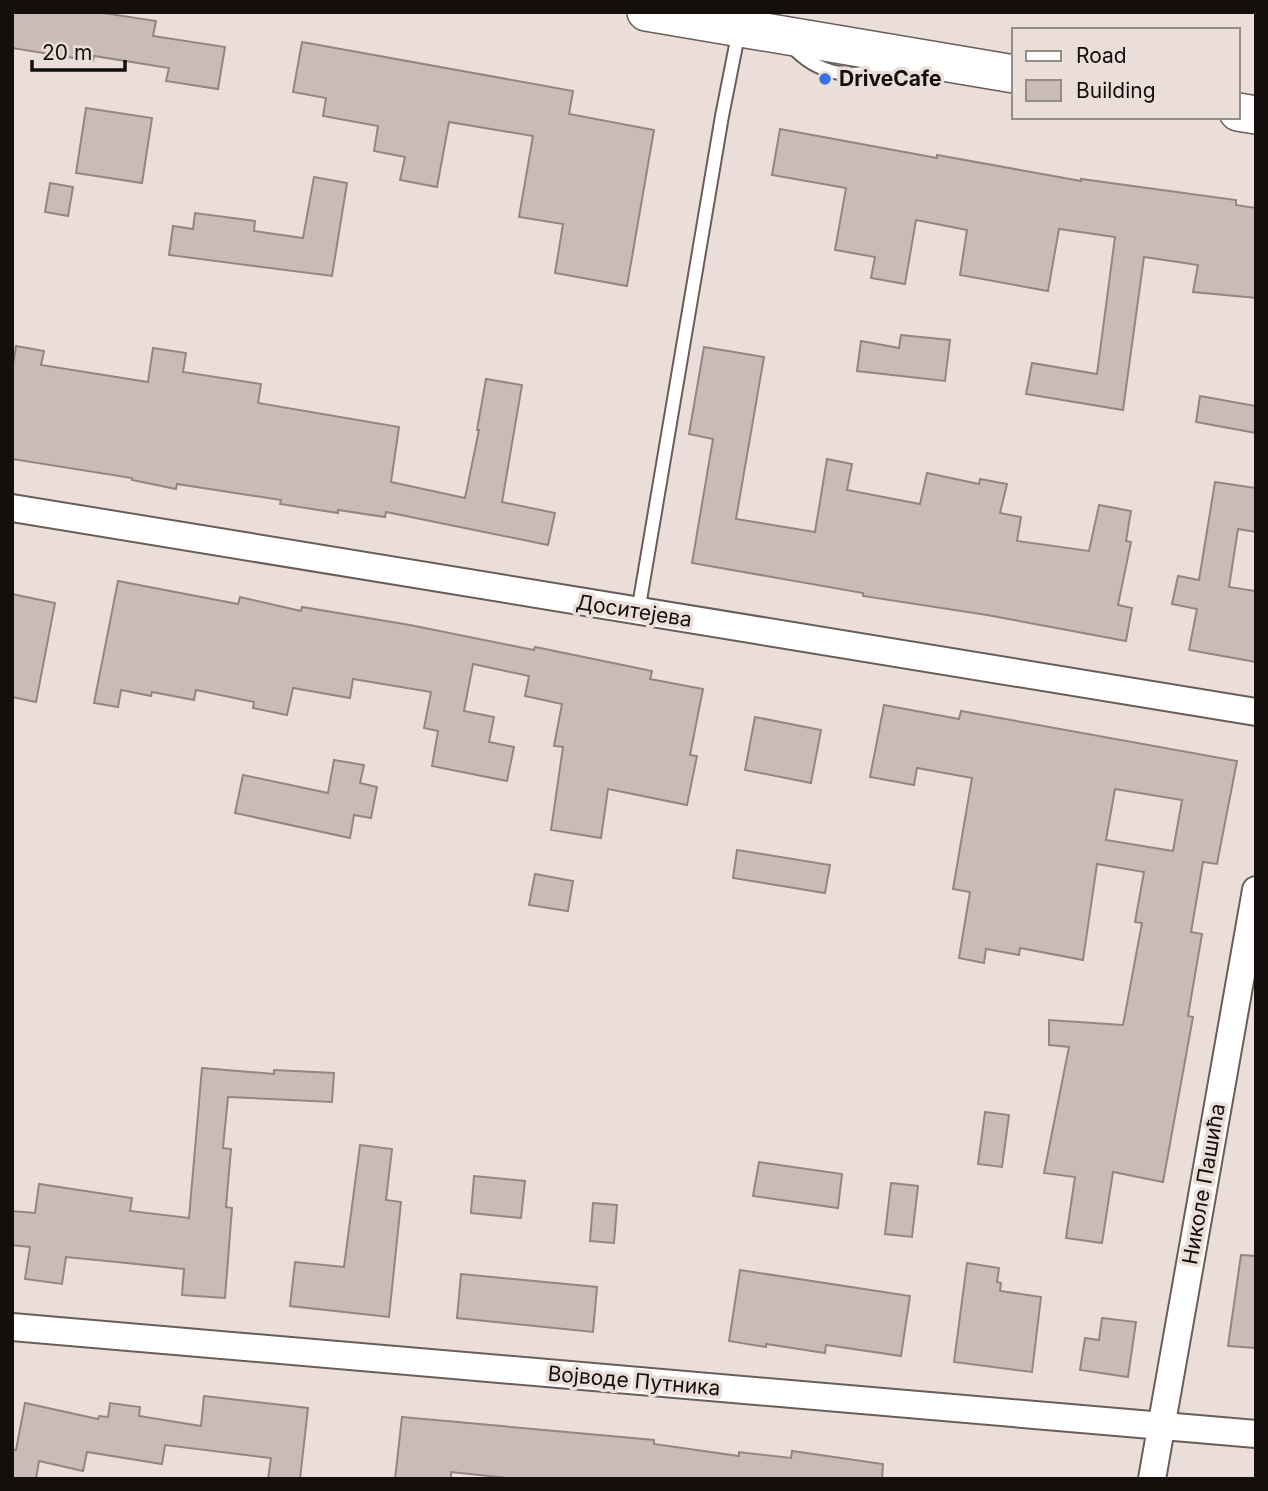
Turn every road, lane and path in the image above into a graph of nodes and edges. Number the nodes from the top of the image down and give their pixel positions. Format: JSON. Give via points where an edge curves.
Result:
{"nodes":[{"id":1,"x":646,"y":12,"type":"edge"},
{"id":2,"x":740,"y":28,"type":"junction"},
{"id":3,"x":1012,"y":74,"type":"edge"},
{"id":4,"x":12,"y":508,"type":"edge"},
{"id":5,"x":638,"y":612,"type":"junction"},
{"id":6,"x":1256,"y":712,"type":"edge"},
{"id":7,"x":1256,"y":890,"type":"edge"},
{"id":8,"x":12,"y":1328,"type":"edge"},
{"id":9,"x":1162,"y":1426,"type":"junction"},
{"id":10,"x":1256,"y":1434,"type":"edge"},
{"id":11,"x":1152,"y":1479,"type":"edge"}],
"edges":[{"from":1,"to":2,"type":"street"},
{"from":2,"to":3,"type":"street"},
{"from":2,"to":5,"type":"lane"},
{"from":4,"to":5,"type":"street","name":"Доситејева"},
{"from":5,"to":6,"type":"street","name":"Доситејева"},
{"from":7,"to":9,"type":"street","name":"Николе Пашића"},
{"from":8,"to":9,"type":"street","name":"Војводе Путника"},
{"from":9,"to":10,"type":"street","name":"Војводе Путника"},
{"from":9,"to":11,"type":"street","name":"Николе Пашића"}]}
